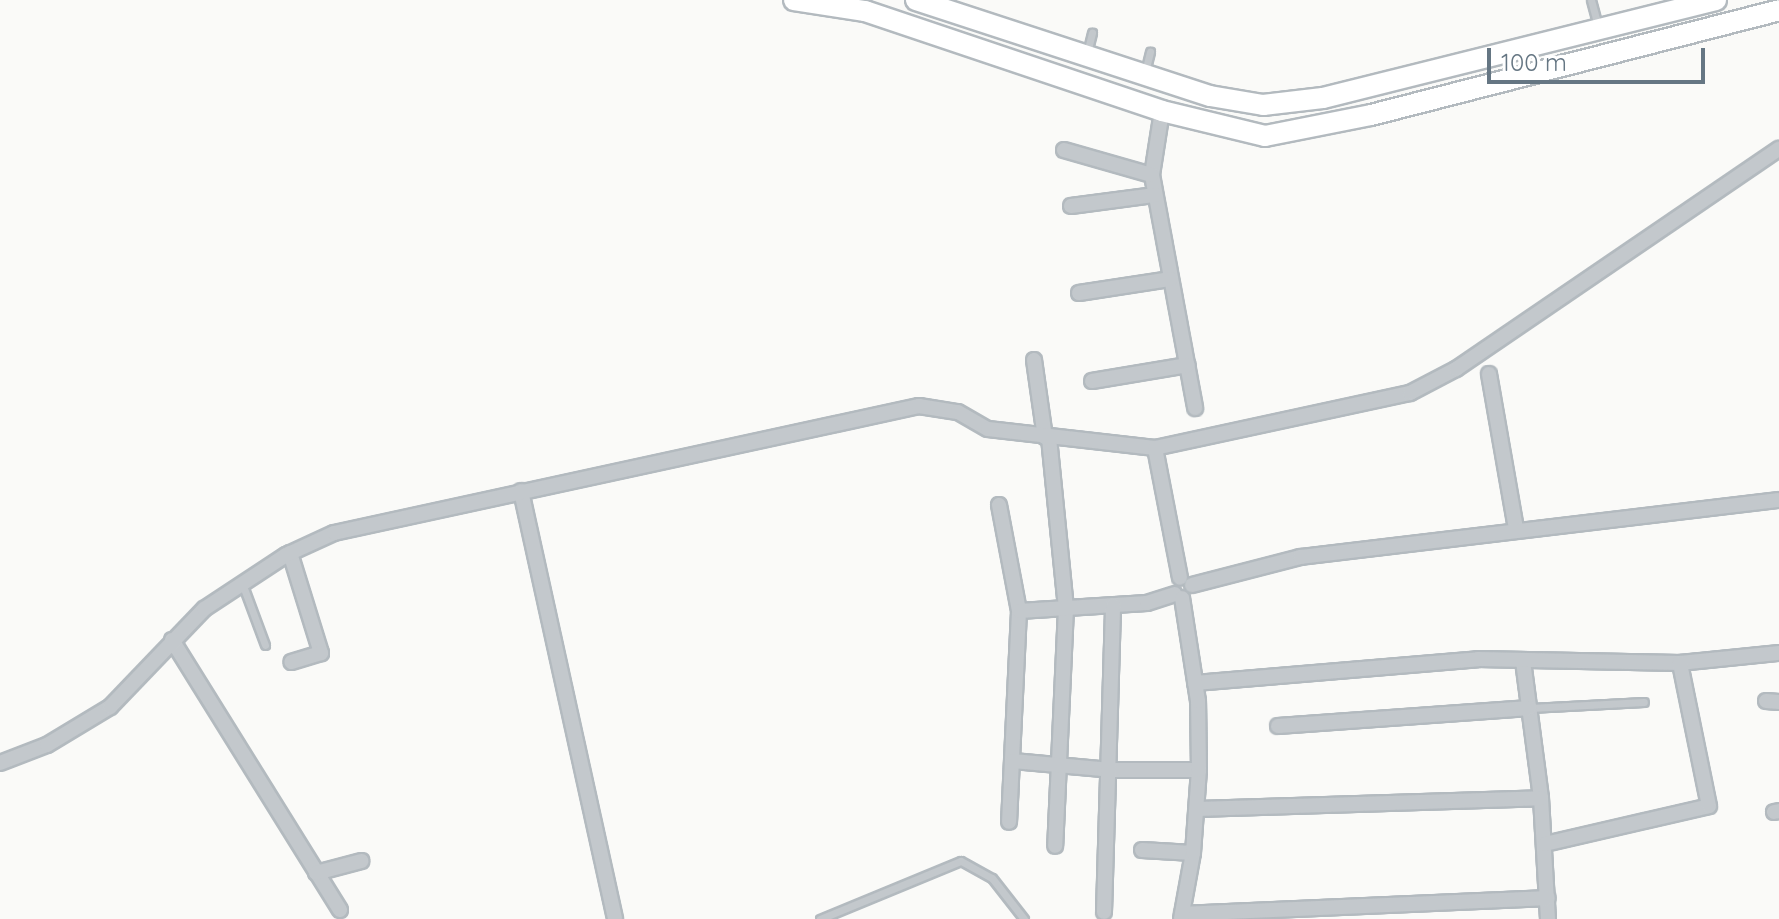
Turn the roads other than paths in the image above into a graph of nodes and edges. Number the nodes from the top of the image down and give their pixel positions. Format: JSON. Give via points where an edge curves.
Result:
{"nodes":[{"id":1,"x":794,"y":0,"type":"edge"},
{"id":2,"x":916,"y":0,"type":"edge"},
{"id":3,"x":1591,"y":0,"type":"edge"},
{"id":4,"x":1716,"y":0,"type":"edge"},
{"id":5,"x":1695,"y":5,"type":"junction"},
{"id":6,"x":1779,"y":10,"type":"edge"},
{"id":7,"x":1599,"y":29,"type":"junction"},
{"id":8,"x":1701,"y":31,"type":"junction"},
{"id":9,"x":1092,"y":33,"type":"dead end"},
{"id":10,"x":1150,"y":52,"type":"dead end"},
{"id":11,"x":1086,"y":55,"type":"junction"},
{"id":12,"x":1144,"y":74,"type":"junction"},
{"id":13,"x":1162,"y":111,"type":"junction"},
{"id":14,"x":1779,"y":149,"type":"edge"},
{"id":15,"x":1064,"y":150,"type":"dead end"},
{"id":16,"x":1152,"y":175,"type":"junction"},
{"id":17,"x":1155,"y":195,"type":"junction"},
{"id":18,"x":1071,"y":206,"type":"dead end"},
{"id":19,"x":1171,"y":279,"type":"junction"},
{"id":20,"x":1079,"y":293,"type":"dead end"},
{"id":21,"x":1034,"y":360,"type":"dead end"},
{"id":22,"x":1188,"y":365,"type":"junction"},
{"id":23,"x":1489,"y":374,"type":"dead end"},
{"id":24,"x":1092,"y":381,"type":"dead end"},
{"id":25,"x":1195,"y":408,"type":"dead end"},
{"id":26,"x":1047,"y":437,"type":"junction"},
{"id":27,"x":1155,"y":448,"type":"junction"},
{"id":28,"x":521,"y":491,"type":"junction"},
{"id":29,"x":1779,"y":500,"type":"edge"},
{"id":30,"x":999,"y":505,"type":"dead end"},
{"id":31,"x":1516,"y":529,"type":"junction"},
{"id":32,"x":290,"y":553,"type":"junction"},
{"id":33,"x":1186,"y":582,"type":"junction"},
{"id":34,"x":242,"y":583,"type":"junction"},
{"id":35,"x":1178,"y":596,"type":"junction"},
{"id":36,"x":1113,"y":605,"type":"junction"},
{"id":37,"x":1066,"y":608,"type":"junction"},
{"id":38,"x":1019,"y":611,"type":"junction"},
{"id":39,"x":172,"y":640,"type":"junction"},
{"id":40,"x":265,"y":645,"type":"dead end"},
{"id":41,"x":1779,"y":653,"type":"edge"},
{"id":42,"x":1523,"y":661,"type":"junction"},
{"id":43,"x":291,"y":662,"type":"dead end"},
{"id":44,"x":1680,"y":663,"type":"junction"},
{"id":45,"x":1195,"y":683,"type":"junction"},
{"id":46,"x":1644,"y":702,"type":"dead end"},
{"id":47,"x":1529,"y":708,"type":"junction"},
{"id":48,"x":1278,"y":726,"type":"dead end"},
{"id":49,"x":1013,"y":761,"type":"junction"},
{"id":50,"x":0,"y":763,"type":"edge"},
{"id":51,"x":1058,"y":767,"type":"junction"},
{"id":52,"x":1111,"y":770,"type":"junction"},
{"id":53,"x":1199,"y":770,"type":"junction"},
{"id":54,"x":1541,"y":798,"type":"junction"},
{"id":55,"x":1197,"y":809,"type":"junction"},
{"id":56,"x":1009,"y":822,"type":"dead end"},
{"id":57,"x":1545,"y":844,"type":"junction"},
{"id":58,"x":1055,"y":846,"type":"dead end"},
{"id":59,"x":1142,"y":850,"type":"dead end"},
{"id":60,"x":1193,"y":853,"type":"junction"},
{"id":61,"x":361,"y":861,"type":"dead end"},
{"id":62,"x":316,"y":873,"type":"junction"},
{"id":63,"x":1548,"y":898,"type":"junction"},
{"id":64,"x":340,"y":910,"type":"dead end"},
{"id":65,"x":1104,"y":912,"type":"dead end"},
{"id":66,"x":1182,"y":917,"type":"edge"},
{"id":67,"x":615,"y":919,"type":"edge"},
{"id":68,"x":820,"y":919,"type":"edge"},
{"id":69,"x":1024,"y":919,"type":"edge"},
{"id":70,"x":1548,"y":919,"type":"edge"}],
"edges":[{"from":1,"to":13,"type":"street","via":[[865,11]]},
{"from":2,"to":11,"type":"street"},
{"from":3,"to":7,"type":"lane"},
{"from":4,"to":5,"type":"street"},
{"from":5,"to":7,"type":"street"},
{"from":5,"to":8,"type":"street"},
{"from":6,"to":8,"type":"street"},
{"from":7,"to":12,"type":"street","via":[[1323,98],[1263,105],[1210,96]]},
{"from":8,"to":13,"type":"street","via":[[1371,115],[1265,136]]},
{"from":9,"to":11,"type":"lane"},
{"from":10,"to":12,"type":"lane"},
{"from":11,"to":12,"type":"street"},
{"from":13,"to":16,"type":"street"},
{"from":14,"to":27,"type":"street","via":[[1430,385],[1380,401]]},
{"from":15,"to":16,"type":"street"},
{"from":16,"to":17,"type":"street"},
{"from":17,"to":18,"type":"street"},
{"from":17,"to":19,"type":"street"},
{"from":19,"to":20,"type":"street"},
{"from":19,"to":22,"type":"street"},
{"from":21,"to":26,"type":"street"},
{"from":22,"to":24,"type":"street"},
{"from":22,"to":25,"type":"street"},
{"from":23,"to":31,"type":"street"},
{"from":26,"to":27,"type":"street"},
{"from":26,"to":28,"type":"street","via":[[988,429],[958,412],[919,406]]},
{"from":26,"to":37,"type":"street"},
{"from":27,"to":33,"type":"street"},
{"from":28,"to":32,"type":"street","via":[[334,533]]},
{"from":28,"to":67,"type":"street"},
{"from":29,"to":31,"type":"street"},
{"from":30,"to":38,"type":"street"},
{"from":31,"to":33,"type":"street","via":[[1300,557]]},
{"from":32,"to":34,"type":"street"},
{"from":32,"to":43,"type":"street","via":[[321,653]]},
{"from":33,"to":35,"type":"street","via":[[1173,586]]},
{"from":34,"to":39,"type":"street"},
{"from":34,"to":40,"type":"lane"},
{"from":35,"to":36,"type":"street"},
{"from":35,"to":45,"type":"street"},
{"from":36,"to":37,"type":"street"},
{"from":36,"to":52,"type":"street"},
{"from":37,"to":38,"type":"street"},
{"from":37,"to":51,"type":"street"},
{"from":38,"to":49,"type":"street"},
{"from":39,"to":50,"type":"street","via":[[110,707],[47,745]]},
{"from":39,"to":62,"type":"street"},
{"from":41,"to":44,"type":"street"},
{"from":42,"to":44,"type":"street"},
{"from":42,"to":45,"type":"street","via":[[1478,659]]},
{"from":42,"to":47,"type":"street"},
{"from":44,"to":57,"type":"street","via":[[1709,806]]},
{"from":45,"to":53,"type":"street"},
{"from":46,"to":47,"type":"lane"},
{"from":47,"to":48,"type":"street"},
{"from":47,"to":54,"type":"street"},
{"from":49,"to":51,"type":"street"},
{"from":49,"to":56,"type":"street"},
{"from":51,"to":52,"type":"street"},
{"from":51,"to":58,"type":"street"},
{"from":52,"to":53,"type":"street"},
{"from":52,"to":65,"type":"street"},
{"from":53,"to":55,"type":"street"},
{"from":54,"to":55,"type":"street"},
{"from":54,"to":57,"type":"street"},
{"from":55,"to":60,"type":"street"},
{"from":57,"to":63,"type":"street"},
{"from":59,"to":60,"type":"street"},
{"from":60,"to":66,"type":"street"},
{"from":61,"to":62,"type":"street"},
{"from":62,"to":64,"type":"street"},
{"from":63,"to":66,"type":"street"},
{"from":63,"to":70,"type":"street"},
{"from":68,"to":69,"type":"lane","via":[[961,861],[992,878]]}]}
